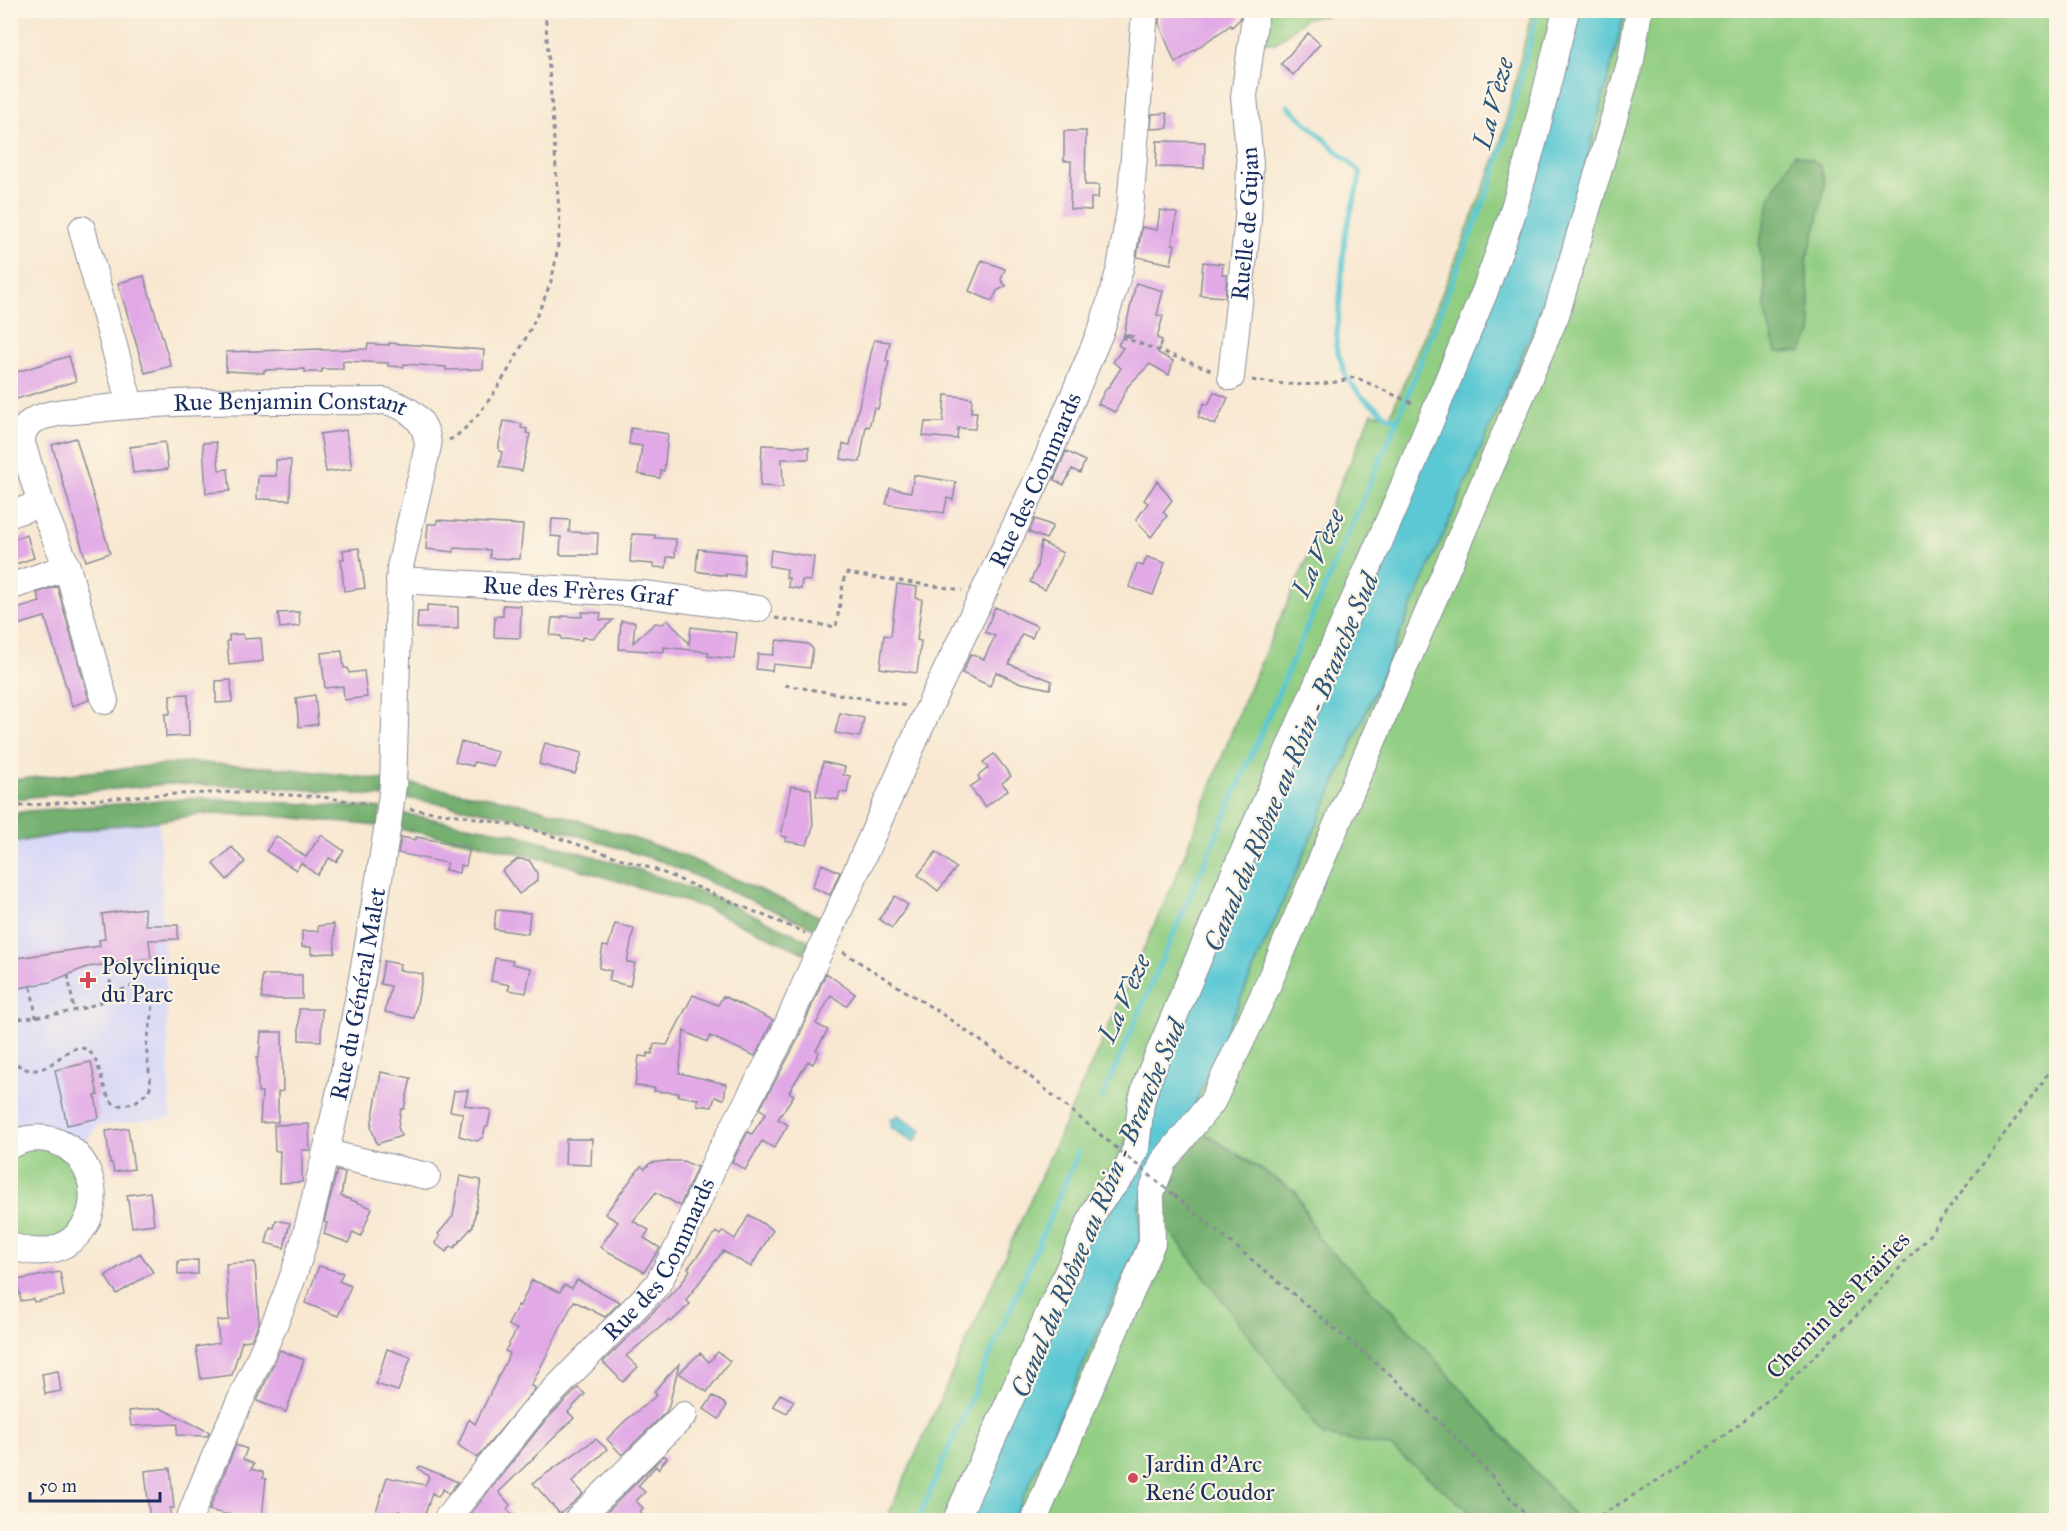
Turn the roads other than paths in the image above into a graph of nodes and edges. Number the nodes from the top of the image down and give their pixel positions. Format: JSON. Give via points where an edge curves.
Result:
{"nodes":[{"id":1,"x":1145,"y":10,"type":"edge"},
{"id":2,"x":1256,"y":10,"type":"edge"},
{"id":3,"x":1566,"y":10,"type":"edge"},
{"id":4,"x":1639,"y":10,"type":"edge"},
{"id":5,"x":82,"y":229,"type":"dead end"},
{"id":6,"x":1231,"y":377,"type":"road end"},
{"id":7,"x":128,"y":405,"type":"junction"},
{"id":8,"x":17,"y":431,"type":"edge"},
{"id":9,"x":428,"y":446,"type":"joint"},
{"id":10,"x":41,"y":504,"type":"junction"},
{"id":11,"x":10,"y":514,"type":"edge"},
{"id":12,"x":67,"y":567,"type":"junction"},
{"id":13,"x":399,"y":580,"type":"junction"},
{"id":14,"x":10,"y":587,"type":"edge"},
{"id":15,"x":758,"y":609,"type":"road end"},
{"id":16,"x":105,"y":701,"type":"dead end"},
{"id":17,"x":10,"y":1145,"type":"edge"},
{"id":18,"x":326,"y":1152,"type":"junction"},
{"id":19,"x":427,"y":1176,"type":"dead end"},
{"id":20,"x":14,"y":1249,"type":"edge"},
{"id":21,"x":684,"y":1414,"type":"dead end"},
{"id":22,"x":189,"y":1521,"type":"edge"},
{"id":23,"x":446,"y":1521,"type":"edge"},
{"id":24,"x":577,"y":1521,"type":"edge"},
{"id":25,"x":956,"y":1521,"type":"edge"},
{"id":26,"x":1034,"y":1521,"type":"edge"}],
"edges":[{"from":1,"to":23,"type":"street","name":"Rue des Commards","bridge":true,"via":[[1130,209],[1120,269],[1101,331],[782,1037],[716,1160],[657,1285],[532,1413]]},
{"from":2,"to":6,"type":"street","name":"Ruelle de Gujan","via":[[1244,96],[1250,165],[1248,219]]},
{"from":3,"to":25,"type":"street","via":[[1533,142],[1485,291],[1148,1078],[1136,1148],[1127,1169],[1098,1204]]},
{"from":4,"to":26,"type":"street","via":[[1631,60],[1556,315],[1262,998],[1212,1102],[1163,1162],[1151,1193],[1152,1243]]},
{"from":5,"to":7,"type":"street"},
{"from":7,"to":8,"type":"street","name":"Rue Benjamin Constant","via":[[40,417]]},
{"from":7,"to":9,"type":"street","name":"Rue Benjamin Constant","via":[[385,401],[414,414],[423,425]]},
{"from":8,"to":10,"type":"street","name":"Rue Benjamin Constant","via":[[22,436]]},
{"from":9,"to":13,"type":"street","name":"Rue du Général Malet"},
{"from":10,"to":11,"type":"street"},
{"from":10,"to":12,"type":"street","name":"Rue Benjamin Constant"},
{"from":12,"to":14,"type":"street"},
{"from":12,"to":16,"type":"street","name":"Rue Benjamin Constant"},
{"from":13,"to":15,"type":"street","name":"Rue des Frères Graf","via":[[644,594]]},
{"from":13,"to":18,"type":"street","name":"Rue du Général Malet","bridge":true,"via":[[393,785],[397,816]]},
{"from":17,"to":20,"type":"street","via":[[28,1139],[47,1139],[65,1145],[89,1172],[94,1191],[85,1226],[73,1240],[57,1249],[38,1252]]},
{"from":18,"to":19,"type":"street"},
{"from":18,"to":22,"type":"street","name":"Rue du Général Malet","via":[[292,1281]]},
{"from":21,"to":24,"type":"street"}]}
